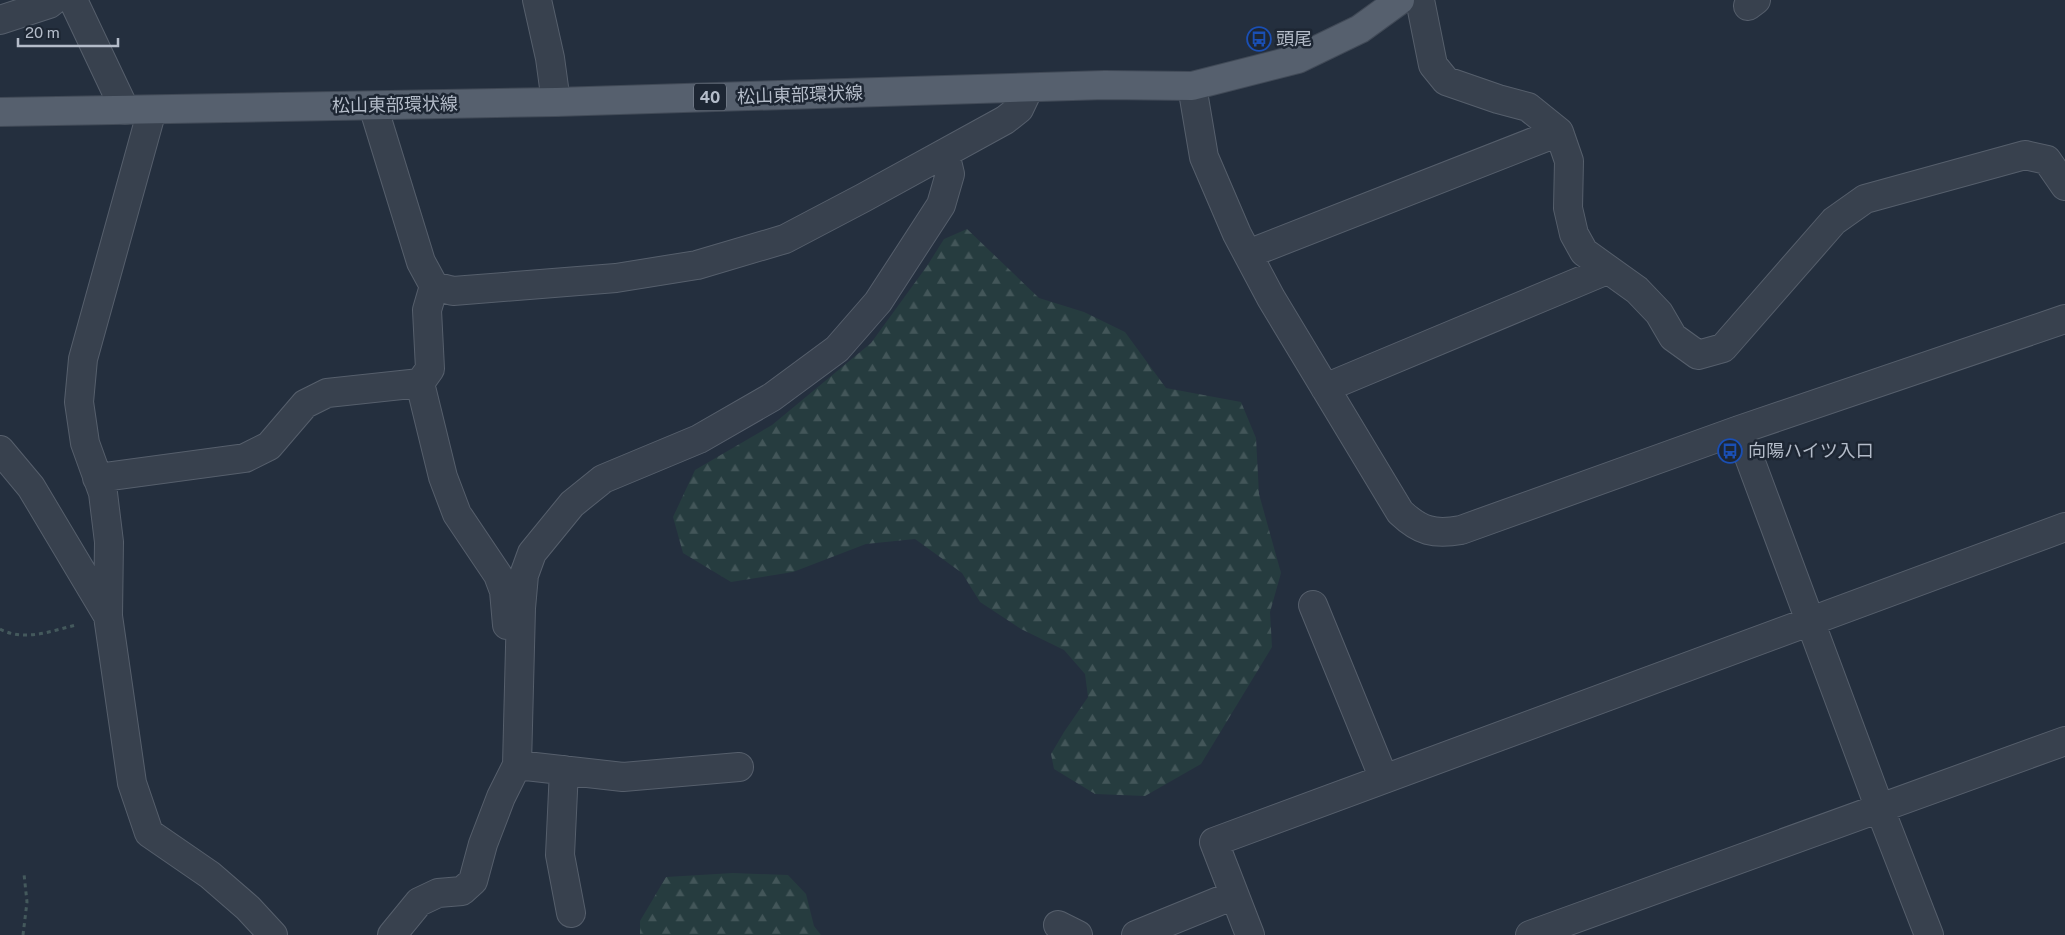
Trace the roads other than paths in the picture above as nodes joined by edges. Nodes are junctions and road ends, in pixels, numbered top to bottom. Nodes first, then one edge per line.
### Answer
1 (54, 0) edge
2 (72, 0) edge
3 (538, 0) edge
4 (1400, 0) edge
5 (1420, 0) edge
6 (0, 20) edge
7 (1192, 86) junction
8 (1029, 88) junction
9 (556, 102) junction
10 (373, 106) junction
11 (125, 110) junction
12 (152, 110) junction
13 (0, 112) edge
14 (1559, 132) junction
15 (945, 154) junction
16 (2065, 186) edge
17 (1248, 254) junction
18 (1607, 270) junction
19 (434, 286) junction
20 (2065, 319) edge
21 (420, 383) junction
22 (1325, 388) junction
23 (1739, 430) junction
24 (2, 455) edge
25 (98, 478) junction
26 (2065, 527) edge
27 (1313, 606) dead end
28 (108, 616) junction
29 (1809, 621) junction
30 (519, 656) junction
31 (2065, 741) edge
32 (517, 765) junction
33 (739, 767) dead end
34 (564, 770) junction
35 (1384, 779) junction
36 (1880, 809) junction
37 (1234, 895) junction
38 (571, 913) dead end
39 (272, 935) edge
40 (392, 935) edge
41 (1136, 935) edge
42 (1250, 935) edge
43 (1530, 935) edge
44 (1929, 935) edge

1 - 6 street
2 - 11 street
3 - 9 street
4 - 7 main road, 松山東部環状線 / 40
5 - 14 street
7 - 8 main road, 松山東部環状線 / 40
7 - 17 street
8 - 9 main road, 松山東部環状線 / 40
8 - 15 street
9 - 10 main road, 松山東部環状線 / 40
10 - 12 main road, 松山東部環状線 / 40
10 - 19 street
11 - 12 main road, 松山東部環状線 / 40
11 - 13 main road, 松山東部環状線 / 40
12 - 25 street
14 - 17 street
14 - 18 street
15 - 19 street
15 - 30 street
16 - 18 street
17 - 22 street
18 - 22 street
19 - 21 street
20 - 23 street
21 - 25 street
21 - 30 street
22 - 23 street
23 - 29 street
24 - 28 street
25 - 28 street
26 - 29 street
27 - 35 street
28 - 39 street
29 - 35 street
29 - 36 street
30 - 32 street
31 - 36 street
32 - 34 street
32 - 40 street
33 - 34 street
34 - 38 street
35 - 37 street
36 - 43 street
36 - 44 street
37 - 41 street
37 - 42 street

